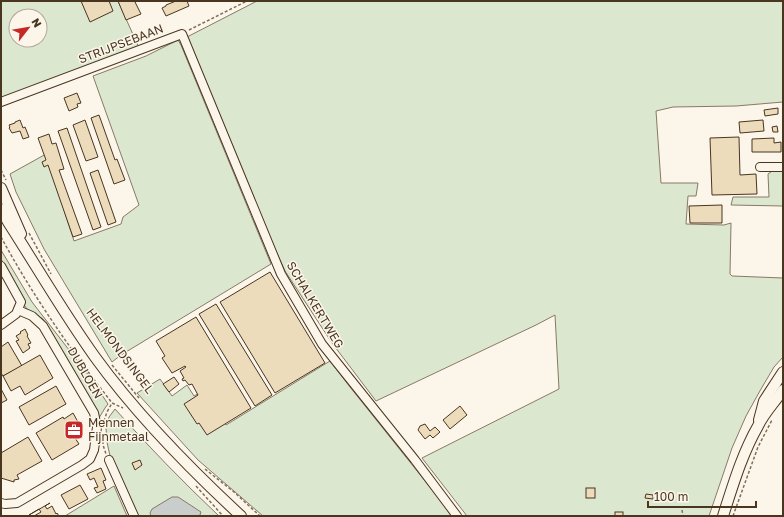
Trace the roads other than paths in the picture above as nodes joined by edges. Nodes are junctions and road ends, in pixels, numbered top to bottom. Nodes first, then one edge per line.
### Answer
1 (182, 34) joint
2 (1, 102) edge
3 (760, 167) dead end
4 (783, 167) edge
5 (4, 186) edge
6 (1, 209) edge
7 (31, 258) junction
8 (1, 266) edge
9 (18, 310) junction
10 (1, 325) edge
11 (783, 372) edge
12 (783, 390) edge
13 (758, 424) junction
14 (109, 460) road end
15 (1, 503) edge
16 (134, 516) edge
17 (241, 516) edge
18 (458, 516) edge
19 (723, 516) edge

1 - 2 street, STRIJPSEBAAN
1 - 18 street, SCHALKERTWEG
3 - 4 street
5 - 7 main road, HELMONDSINGEL
6 - 7 main road, HELMONDSINGEL
7 - 17 main road, HELMONDSINGEL
8 - 9 street
9 - 10 street
9 - 15 street, DUBLOEN
11 - 13 main road
12 - 13 main road
13 - 19 main road
14 - 16 street

